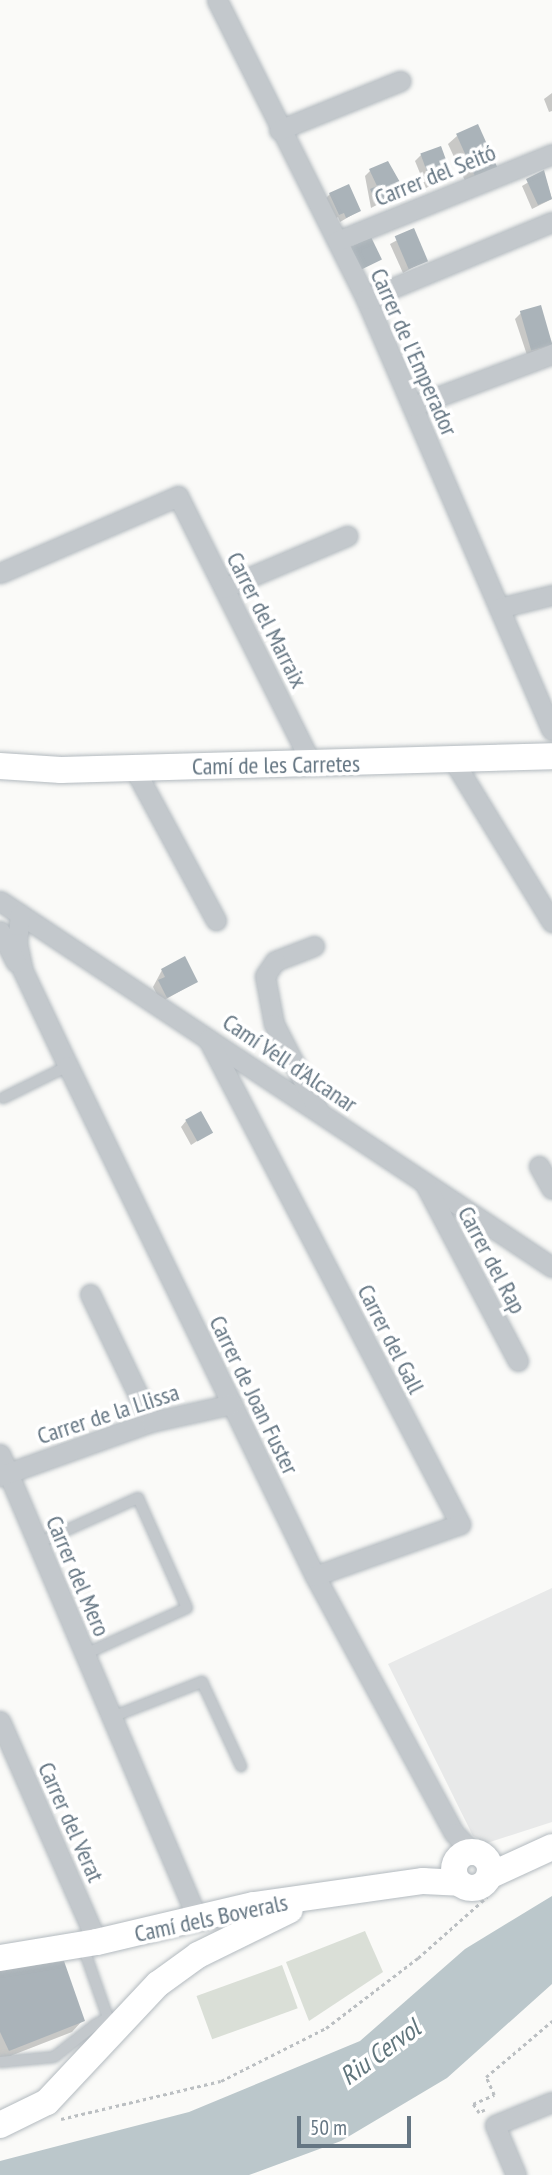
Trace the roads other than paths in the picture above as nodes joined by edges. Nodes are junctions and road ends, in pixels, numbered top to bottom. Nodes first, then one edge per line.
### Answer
1 (217, 0) edge
2 (400, 81) dead end
3 (279, 130) junction
4 (552, 154) edge
5 (552, 222) edge
6 (337, 242) junction
7 (366, 299) junction
8 (552, 354) edge
9 (412, 406) junction
10 (347, 536) dead end
11 (0, 573) edge
12 (224, 588) junction
13 (552, 595) edge
14 (499, 608) junction
15 (552, 730) edge
16 (552, 756) edge
17 (453, 760) junction
18 (312, 765) junction
19 (0, 766) edge
20 (134, 768) junction
21 (11, 909) edge
22 (216, 920) dead end
23 (552, 922) edge
24 (39, 927) junction
25 (3, 937) edge
26 (314, 946) dead end
27 (23, 971) junction
28 (208, 1039) junction
29 (68, 1066) junction
30 (3, 1098) dead end
31 (319, 1112) junction
32 (539, 1166) dead end
33 (424, 1182) junction
34 (552, 1189) edge
35 (552, 1267) edge
36 (90, 1294) dead end
37 (517, 1362) dead end
38 (232, 1404) junction
39 (151, 1422) junction
40 (0, 1454) edge
41 (4, 1475) edge
42 (38, 1543) junction
43 (315, 1576) junction
44 (85, 1654) junction
45 (112, 1717) junction
46 (0, 1721) edge
47 (240, 1766) dead end
48 (552, 1847) edge
49 (471, 1864) junction
50 (338, 1893) junction
51 (198, 1920) junction
52 (90, 1943) junction
53 (0, 1958) edge
54 (111, 2022) junction
55 (0, 2062) edge
56 (82, 2064) junction
57 (552, 2102) edge
58 (0, 2125) edge
59 (0, 2138) edge
60 (516, 2175) edge

1 - 3 street, Carrer de l'Emperador
2 - 3 street
3 - 6 street, Carrer de l'Emperador
4 - 6 street, Carrer del Seitó
5 - 7 street
6 - 7 street, Carrer de l'Emperador
7 - 9 street, Carrer de l'Emperador
8 - 9 street
9 - 14 street, Carrer de l'Emperador
10 - 12 street
11 - 12 street, Carrer del Marraix
12 - 18 street, Carrer del Marraix
13 - 14 street
14 - 15 street, Carrer de l'Emperador
16 - 17 street, Camí de les Carretes
17 - 18 street, Camí de les Carretes
17 - 23 street
18 - 20 street, Camí de les Carretes
19 - 20 street, Camí de les Carretes
20 - 22 street
21 - 24 street, Camí Vell d'Alcanar
21 - 25 street
21 - 27 street, Carrer de Joan Fuster
24 - 27 street
24 - 28 street, Camí Vell d'Alcanar
25 - 27 street, Carrer de Joan Fuster
26 - 31 street
27 - 29 street, Carrer de Joan Fuster
28 - 31 street, Camí Vell d'Alcanar
28 - 43 street, Carrer del Gall
29 - 30 lane
29 - 38 street, Carrer de Joan Fuster
31 - 33 street, Camí Vell d'Alcanar
32 - 34 street
33 - 35 street, Camí Vell d'Alcanar
33 - 37 street, Carrer del Rap
36 - 39 street
38 - 39 street, Carrer de la Llissa
38 - 43 street, Carrer de Joan Fuster
39 - 41 street, Carrer de la Llissa
40 - 41 street, Carrer del Mero
41 - 42 street, Carrer del Mero
42 - 44 street, Carrer del Mero
42 - 44 lane
43 - 49 street, Carrer de Joan Fuster
44 - 45 street, Carrer del Mero
45 - 47 lane
45 - 51 street, Carrer del Mero
46 - 52 street, Carrer del Verat
48 - 49 street, Camí dels Boverals
49 - 50 street, Camí dels Boverals
50 - 51 street, Camí dels Boverals
50 - 54 street
51 - 52 street, Camí dels Boverals
52 - 53 street, Camí dels Boverals
52 - 54 lane
54 - 55 lane
54 - 56 street
56 - 58 street
56 - 59 street
57 - 60 street

